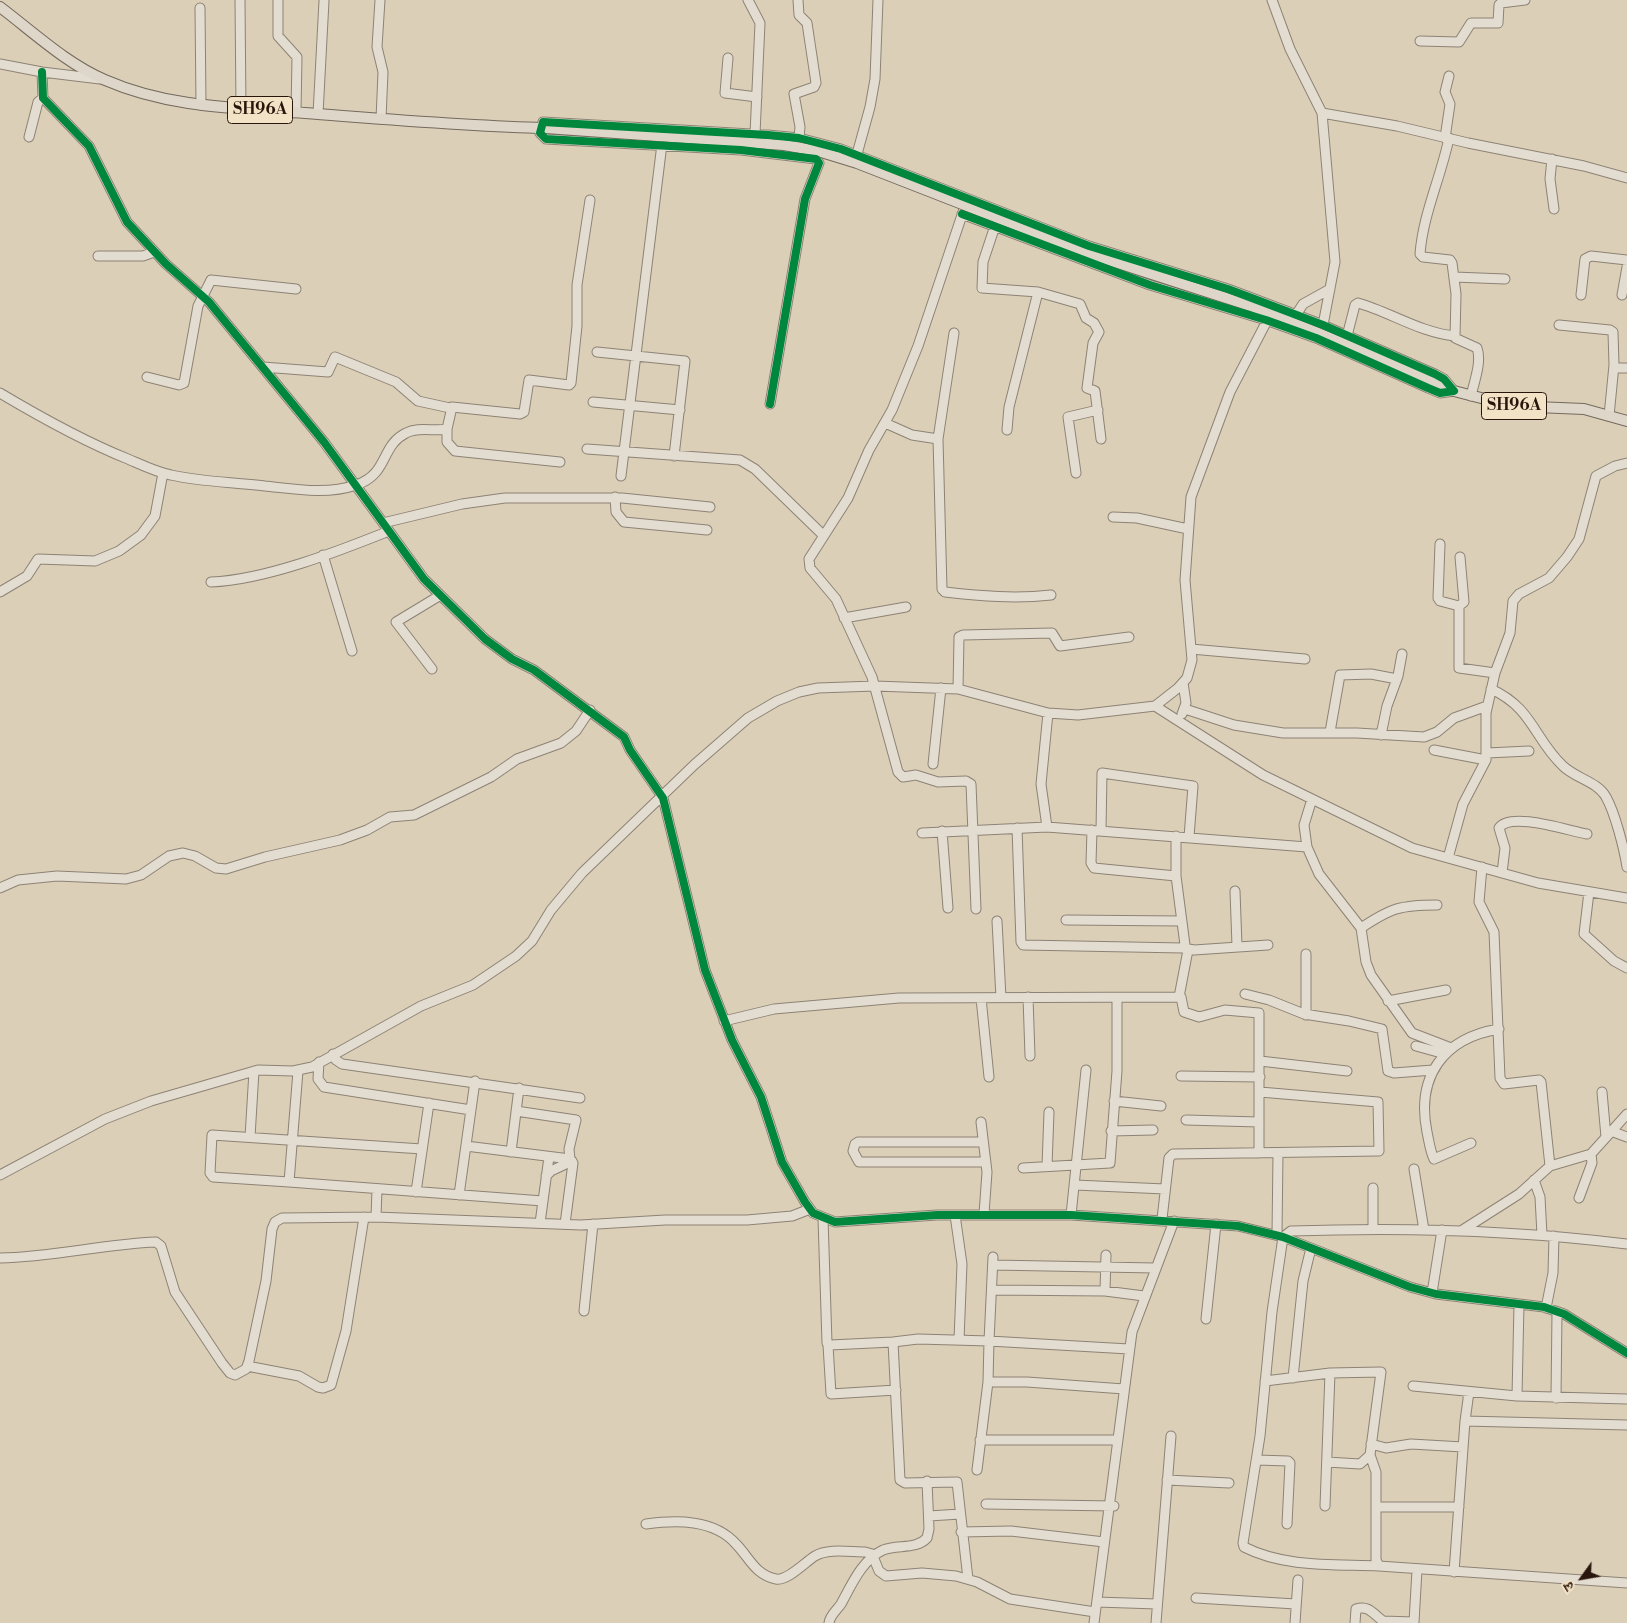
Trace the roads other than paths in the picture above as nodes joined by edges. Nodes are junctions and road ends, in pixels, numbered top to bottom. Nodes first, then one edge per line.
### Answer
1 (240, 0) edge
2 (278, 0) edge
3 (324, 0) edge
4 (380, 0) edge
5 (748, 0) edge
6 (798, 0) edge
7 (878, 0) edge
8 (1272, 0) edge
9 (1526, 0) edge
10 (0, 7) edge
11 (200, 8) dead end
12 (1420, 41) dead end
13 (728, 58) dead end
14 (0, 64) edge
15 (42, 72) junction
16 (1449, 76) dead end
17 (103, 79) junction
18 (757, 97) junction
19 (43, 98) junction
20 (201, 105) junction
21 (241, 109) junction
22 (296, 112) junction
23 (318, 114) junction
24 (1322, 114) junction
25 (381, 118) junction
26 (543, 128) junction
27 (755, 134) junction
28 (29, 137) dead end
29 (799, 138) junction
30 (1447, 138) junction
31 (662, 144) junction
32 (857, 154) junction
33 (1552, 159) junction
34 (1627, 178) edge
35 (968, 199) junction
36 (590, 200) dead end
37 (1554, 209) dead end
38 (962, 214) junction
39 (995, 226) junction
40 (154, 252) junction
41 (98, 256) dead end
42 (1627, 260) edge
43 (1627, 267) edge
44 (1454, 277) junction
45 (1505, 280) dead end
46 (296, 289) dead end
47 (1330, 289) junction
48 (1038, 292) junction
49 (1581, 295) dead end
50 (1622, 295) dead end
51 (204, 296) junction
52 (1276, 307) junction
53 (1296, 315) junction
54 (1266, 320) junction
55 (1323, 325) junction
56 (1559, 325) dead end
57 (954, 333) dead end
58 (1347, 336) junction
59 (1455, 336) junction
60 (598, 352) dead end
61 (637, 355) junction
62 (263, 367) junction
63 (1614, 368) junction
64 (1627, 368) edge
65 (147, 377) dead end
66 (1454, 391) junction
67 (0, 393) edge
68 (1471, 396) junction
69 (593, 402) dead end
70 (770, 404) dead end
71 (631, 406) junction
72 (450, 408) junction
73 (680, 410) junction
74 (1098, 410) junction
75 (1610, 416) junction
76 (1627, 421) edge
77 (885, 423) junction
78 (447, 428) junction
79 (1007, 430) dead end
80 (938, 439) junction
81 (1100, 439) dead end
82 (587, 448) dead end
83 (625, 452) junction
84 (674, 456) junction
85 (560, 462) dead end
86 (1627, 463) edge
87 (163, 473) junction
88 (1076, 473) dead end
89 (621, 476) dead end
90 (356, 485) junction
91 (615, 497) junction
92 (710, 507) dead end
93 (1113, 516) dead end
94 (383, 523) junction
95 (1188, 529) junction
96 (707, 530) dead end
97 (389, 531) junction
98 (823, 535) junction
99 (1440, 544) dead end
100 (323, 555) junction
101 (1460, 557) dead end
102 (211, 582) dead end
103 (0, 592) edge
104 (1051, 595) dead end
105 (439, 596) junction
106 (1459, 606) junction
107 (906, 607) dead end
108 (844, 618) junction
109 (1129, 637) dead end
110 (1191, 649) junction
111 (352, 651) dead end
112 (1402, 654) dead end
113 (1305, 659) dead end
114 (432, 669) dead end
115 (1496, 673) junction
116 (1397, 679) junction
117 (1183, 683) junction
118 (874, 686) junction
119 (941, 688) junction
120 (958, 688) junction
121 (1491, 689) junction
122 (1155, 706) junction
123 (1487, 706) junction
124 (1185, 709) junction
125 (590, 710) junction
126 (1048, 713) junction
127 (1177, 720) junction
128 (1195, 732) junction
129 (1330, 732) junction
130 (1381, 735) junction
131 (1434, 750) dead end
132 (1529, 751) dead end
133 (1486, 756) junction
134 (933, 764) dead end
135 (663, 798) junction
136 (1312, 799) junction
137 (1047, 827) junction
138 (1017, 828) junction
139 (972, 830) junction
140 (942, 831) junction
141 (1097, 831) junction
142 (922, 832) dead end
143 (1587, 834) dead end
144 (1176, 836) junction
145 (1189, 837) junction
146 (1307, 847) junction
147 (1448, 858) junction
148 (1482, 867) junction
149 (1627, 867) edge
150 (1502, 873) junction
151 (1176, 876) junction
152 (0, 888) edge
153 (1235, 891) dead end
154 (1589, 892) junction
155 (1627, 898) edge
156 (1437, 905) dead end
157 (948, 908) dead end
158 (976, 909) dead end
159 (1066, 920) dead end
160 (997, 921) dead end
161 (1181, 921) junction
162 (1361, 928) junction
163 (1268, 945) dead end
164 (1236, 946) junction
165 (1185, 949) junction
166 (1306, 954) dead end
167 (1627, 968) edge
168 (1446, 990) dead end
169 (1246, 994) dead end
170 (1028, 997) junction
171 (1180, 997) junction
172 (981, 998) junction
173 (1001, 998) junction
174 (1117, 998) junction
175 (1388, 1001) junction
176 (1306, 1015) junction
177 (724, 1021) junction
178 (1499, 1029) junction
179 (1416, 1046) dead end
180 (1448, 1051) junction
181 (333, 1054) junction
182 (1030, 1056) dead end
183 (1260, 1061) junction
184 (319, 1062) junction
185 (1086, 1070) dead end
186 (1433, 1070) junction
187 (298, 1071) junction
188 (1347, 1071) dead end
189 (254, 1072) junction
190 (1180, 1076) dead end
191 (1260, 1077) junction
192 (989, 1078) dead end
193 (475, 1081) junction
194 (519, 1088) junction
195 (1260, 1092) junction
196 (1602, 1092) dead end
197 (580, 1098) dead end
198 (1114, 1101) junction
199 (429, 1103) junction
200 (1161, 1106) dead end
201 (471, 1110) junction
202 (516, 1111) junction
203 (1049, 1112) dead end
204 (1627, 1114) edge
205 (1186, 1120) dead end
206 (981, 1122) dead end
207 (1259, 1122) junction
208 (1152, 1130) dead end
209 (1111, 1131) junction
210 (1608, 1134) junction
211 (250, 1137) junction
212 (1627, 1137) edge
213 (292, 1140) junction
214 (982, 1142) junction
215 (1471, 1144) dead end
216 (466, 1146) junction
217 (422, 1150) junction
218 (510, 1152) junction
219 (1259, 1153) junction
220 (1278, 1153) junction
221 (1591, 1154) junction
222 (549, 1157) junction
223 (571, 1160) junction
224 (986, 1162) junction
225 (1078, 1165) junction
226 (1047, 1166) junction
227 (1550, 1166) junction
228 (1023, 1168) dead end
229 (1414, 1169) dead end
230 (0, 1175) edge
231 (546, 1176) junction
232 (1534, 1180) junction
233 (289, 1182) junction
234 (1075, 1185) junction
235 (1374, 1188) dead end
236 (377, 1189) junction
237 (1165, 1189) junction
238 (411, 1194) junction
239 (459, 1195) junction
240 (1579, 1198) dead end
241 (543, 1201) junction
242 (810, 1209) junction
243 (984, 1214) junction
244 (955, 1215) junction
245 (1071, 1215) junction
246 (364, 1217) junction
247 (376, 1217) junction
248 (823, 1218) junction
249 (1162, 1219) junction
250 (1174, 1220) junction
251 (540, 1223) junction
252 (565, 1224) junction
253 (593, 1224) junction
254 (1216, 1224) junction
255 (1373, 1229) junction
256 (1424, 1230) junction
257 (1442, 1230) junction
258 (1461, 1231) junction
259 (1542, 1235) junction
260 (1280, 1236) junction
261 (1554, 1236) junction
262 (1627, 1244) edge
263 (1311, 1248) junction
264 (1106, 1255) dead end
265 (0, 1258) edge
266 (1105, 1267) junction
267 (1155, 1268) junction
268 (993, 1290) junction
269 (1105, 1292) junction
270 (1432, 1293) junction
271 (1144, 1296) junction
272 (1519, 1304) junction
273 (1546, 1308) junction
274 (584, 1311) dead end
275 (1558, 1312) junction
276 (1206, 1320) dead end
277 (959, 1340) junction
278 (989, 1340) junction
279 (893, 1342) junction
280 (828, 1345) junction
281 (1129, 1349) junction
282 (1627, 1353) edge
283 (247, 1366) junction
284 (1330, 1373) junction
285 (1293, 1378) junction
286 (1265, 1381) junction
287 (988, 1382) junction
288 (1413, 1386) dead end
289 (896, 1390) junction
290 (1124, 1390) junction
291 (1469, 1392) junction
292 (1517, 1396) junction
293 (1556, 1398) junction
294 (1627, 1399) edge
295 (1465, 1421) junction
296 (1627, 1425) edge
297 (1171, 1436) dead end
298 (980, 1440) junction
299 (1118, 1440) junction
300 (1372, 1444) junction
301 (1463, 1446) junction
302 (1370, 1455) junction
303 (1257, 1460) junction
304 (1327, 1462) junction
305 (977, 1470) dead end
306 (1167, 1480) junction
307 (927, 1481) junction
308 (1229, 1483) dead end
309 (986, 1504) dead end
310 (1111, 1506) junction
311 (1325, 1506) dead end
312 (1376, 1507) junction
313 (1459, 1507) junction
314 (960, 1514) junction
315 (929, 1516) junction
316 (646, 1524) dead end
317 (1287, 1524) dead end
318 (961, 1532) junction
319 (1104, 1542) junction
320 (874, 1557) junction
321 (1379, 1566) junction
322 (1417, 1570) junction
323 (1454, 1572) junction
324 (968, 1579) junction
325 (1298, 1580) dead end
326 (1627, 1583) edge
327 (1196, 1598) dead end
328 (1096, 1602) junction
329 (1157, 1604) junction
330 (1296, 1604) junction
331 (1095, 1612) junction
332 (829, 1623) edge
333 (1094, 1623) edge
334 (1156, 1623) edge
335 (1296, 1623) edge
336 (1354, 1623) edge

1 - 21 street
2 - 22 street
3 - 23 street
4 - 25 street
5 - 18 street
6 - 29 street
7 - 32 street
8 - 24 street
9 - 12 street
10 - 17 main road, SH96A
11 - 20 street
13 - 18 street
14 - 15 street
15 - 17 street
15 - 19 street
16 - 30 street
17 - 20 main road, SH96A
18 - 27 street
19 - 28 street
19 - 40 street
20 - 21 main road, SH96A
21 - 22 main road, SH96A
22 - 23 main road, SH96A
23 - 25 main road, SH96A
24 - 30 street
24 - 47 street
25 - 26 main road, SH96A
26 - 27 street
26 - 31 street
26 - 66 main road, SH96A, bridge
27 - 29 street
29 - 32 street
30 - 33 street
30 - 44 street
31 - 61 street
31 - 70 street
32 - 35 street
33 - 34 street
33 - 37 street
35 - 38 street
35 - 52 street
36 - 72 street
38 - 39 street
38 - 77 street
39 - 48 street
39 - 54 street
40 - 41 street
40 - 51 street
42 - 49 street
43 - 50 street
44 - 45 street
44 - 59 street
46 - 51 street
47 - 53 street
47 - 55 street
48 - 74 street
48 - 79 street
51 - 62 street
51 - 65 street
52 - 53 street
52 - 54 street
53 - 55 street
54 - 66 street
54 - 95 street
55 - 58 street
56 - 63 street
57 - 80 street
58 - 59 street
58 - 66 street
59 - 68 street
60 - 61 street
61 - 71 street
61 - 73 street
62 - 72 street
62 - 90 street
63 - 64 street
63 - 75 street
66 - 68 main road, SH96A
67 - 87 street
68 - 75 main road, SH96A
69 - 71 street
71 - 73 street
71 - 83 street
72 - 78 street
73 - 84 street
74 - 81 street
74 - 88 street
75 - 76 main road, SH96A
77 - 80 street
77 - 98 street
78 - 85 street
78 - 90 street
80 - 104 street
82 - 83 street
83 - 84 street
83 - 89 street
84 - 98 street
86 - 115 street
87 - 90 street
87 - 103 street
90 - 94 street
91 - 92 street
91 - 94 street
91 - 96 street
93 - 95 street
94 - 97 street
95 - 110 street
97 - 100 street
97 - 105 street
98 - 108 street
99 - 106 street
100 - 102 street
100 - 111 street
101 - 106 street
105 - 114 street
105 - 125 street
106 - 115 street
107 - 108 street
108 - 118 street
109 - 120 street
110 - 113 street
110 - 117 street
112 - 116 street
115 - 121 street
116 - 129 street
116 - 130 street
117 - 122 street
117 - 124 street
118 - 119 street
118 - 135 street
118 - 139 street
119 - 120 street
119 - 134 street
120 - 126 street
121 - 123 street
121 - 149 street
122 - 126 street
122 - 127 street
123 - 130 street
123 - 133 street
124 - 127 street
124 - 128 street
124 - 129 street
125 - 135 street
125 - 152 street
126 - 137 street
127 - 128 street
128 - 136 street
129 - 130 street
131 - 133 street
132 - 133 street
133 - 147 street
135 - 177 street
135 - 181 street
136 - 146 street
136 - 147 street
137 - 138 street
137 - 141 street
138 - 139 street
138 - 165 street
139 - 140 street
139 - 158 street
140 - 142 street
140 - 157 street
141 - 144 street
141 - 145 street
141 - 151 street
143 - 150 street
144 - 145 street
144 - 151 street
145 - 146 street
146 - 162 street
147 - 148 street
148 - 150 street
148 - 178 street
150 - 154 street
151 - 161 street
153 - 164 street
154 - 155 street
154 - 167 street
156 - 162 street
159 - 161 street
160 - 173 street
161 - 165 street
162 - 175 street
163 - 164 street
164 - 165 street
165 - 171 street
166 - 176 street
168 - 175 street
169 - 176 street
170 - 173 street
170 - 174 street
170 - 182 street
171 - 174 street
171 - 183 street
172 - 173 street
172 - 177 street
172 - 192 street
174 - 198 street
175 - 180 street
176 - 186 street
177 - 242 street
178 - 180 street
178 - 227 street
179 - 180 street
180 - 186 street
181 - 184 street
181 - 193 street
183 - 188 street
183 - 191 street
184 - 187 street
184 - 199 street
185 - 225 street
186 - 215 street
187 - 189 street
187 - 213 street
189 - 211 street
189 - 230 street
190 - 191 street
191 - 195 street
193 - 194 street
193 - 201 street
194 - 197 street
194 - 202 street
195 - 207 street
195 - 220 street
196 - 210 street
198 - 200 street
198 - 209 street
199 - 201 street
199 - 217 street
201 - 216 street
202 - 218 street
202 - 223 street
203 - 226 street
204 - 210 street
205 - 207 street
206 - 214 street
207 - 219 street
208 - 209 street
209 - 225 street
210 - 212 street
210 - 221 street
211 - 213 street
211 - 233 street
213 - 217 street
213 - 233 street
214 - 224 street
214 - 224 street
216 - 218 street
216 - 239 street
217 - 238 street
218 - 222 street
219 - 220 street
219 - 237 street
220 - 260 street
221 - 227 street
221 - 240 street
222 - 223 street
222 - 231 street
223 - 231 street
223 - 252 street
224 - 243 street
225 - 226 street
225 - 234 street
226 - 228 street
227 - 232 street
229 - 256 street
231 - 241 street
232 - 258 street
232 - 259 street
233 - 236 street
234 - 237 street
234 - 245 street
235 - 255 street
236 - 238 street
236 - 247 street
237 - 249 street
238 - 239 street
239 - 241 street
241 - 251 street
242 - 248 street
242 - 253 street
243 - 244 street
243 - 245 street
244 - 248 street
244 - 277 street
245 - 249 street
246 - 247 street
246 - 283 street
246 - 283 street
247 - 251 street
248 - 280 street
249 - 250 street
250 - 254 street
250 - 267 street
251 - 252 street
252 - 253 street
253 - 274 street
254 - 260 street
254 - 276 street
255 - 256 street
255 - 260 street
256 - 257 street
257 - 258 street
257 - 270 street
258 - 259 street
259 - 261 street
260 - 263 street
260 - 286 street
261 - 262 street
261 - 273 street
263 - 270 street
263 - 285 street
264 - 266 street
265 - 283 street
266 - 267 street
266 - 268 street
266 - 269 street
267 - 271 street
268 - 269 street
268 - 278 street
269 - 271 street
270 - 272 street
271 - 281 street
272 - 273 street
272 - 292 street
273 - 275 street
275 - 282 street
275 - 293 street
277 - 278 street
277 - 279 street
278 - 281 street
278 - 287 street
279 - 280 street
279 - 289 street
280 - 289 street
281 - 290 street
284 - 285 street
284 - 300 street
284 - 304 street
285 - 286 street
286 - 303 street
287 - 290 street
287 - 298 street
288 - 291 street
289 - 307 street
290 - 299 street
291 - 292 street
291 - 295 street
292 - 293 street
293 - 294 street
295 - 296 street
295 - 301 street
297 - 306 street
298 - 299 street
298 - 305 street
299 - 310 street
300 - 301 street
300 - 302 street
301 - 313 street
302 - 304 street
302 - 312 street
303 - 317 street
303 - 321 street
304 - 311 street
306 - 308 street
306 - 329 street
307 - 314 street
307 - 315 street
309 - 310 street
310 - 319 street
312 - 313 street
312 - 321 street
313 - 323 street
314 - 315 street
314 - 318 street
315 - 320 street
316 - 320 street
318 - 319 street
318 - 324 street
319 - 328 street
320 - 324 street
320 - 332 street
321 - 322 street
322 - 323 street
322 - 336 street
323 - 326 street
324 - 331 street
325 - 330 street
327 - 330 street
328 - 329 street
328 - 331 street
329 - 334 street
330 - 335 street
331 - 333 street

